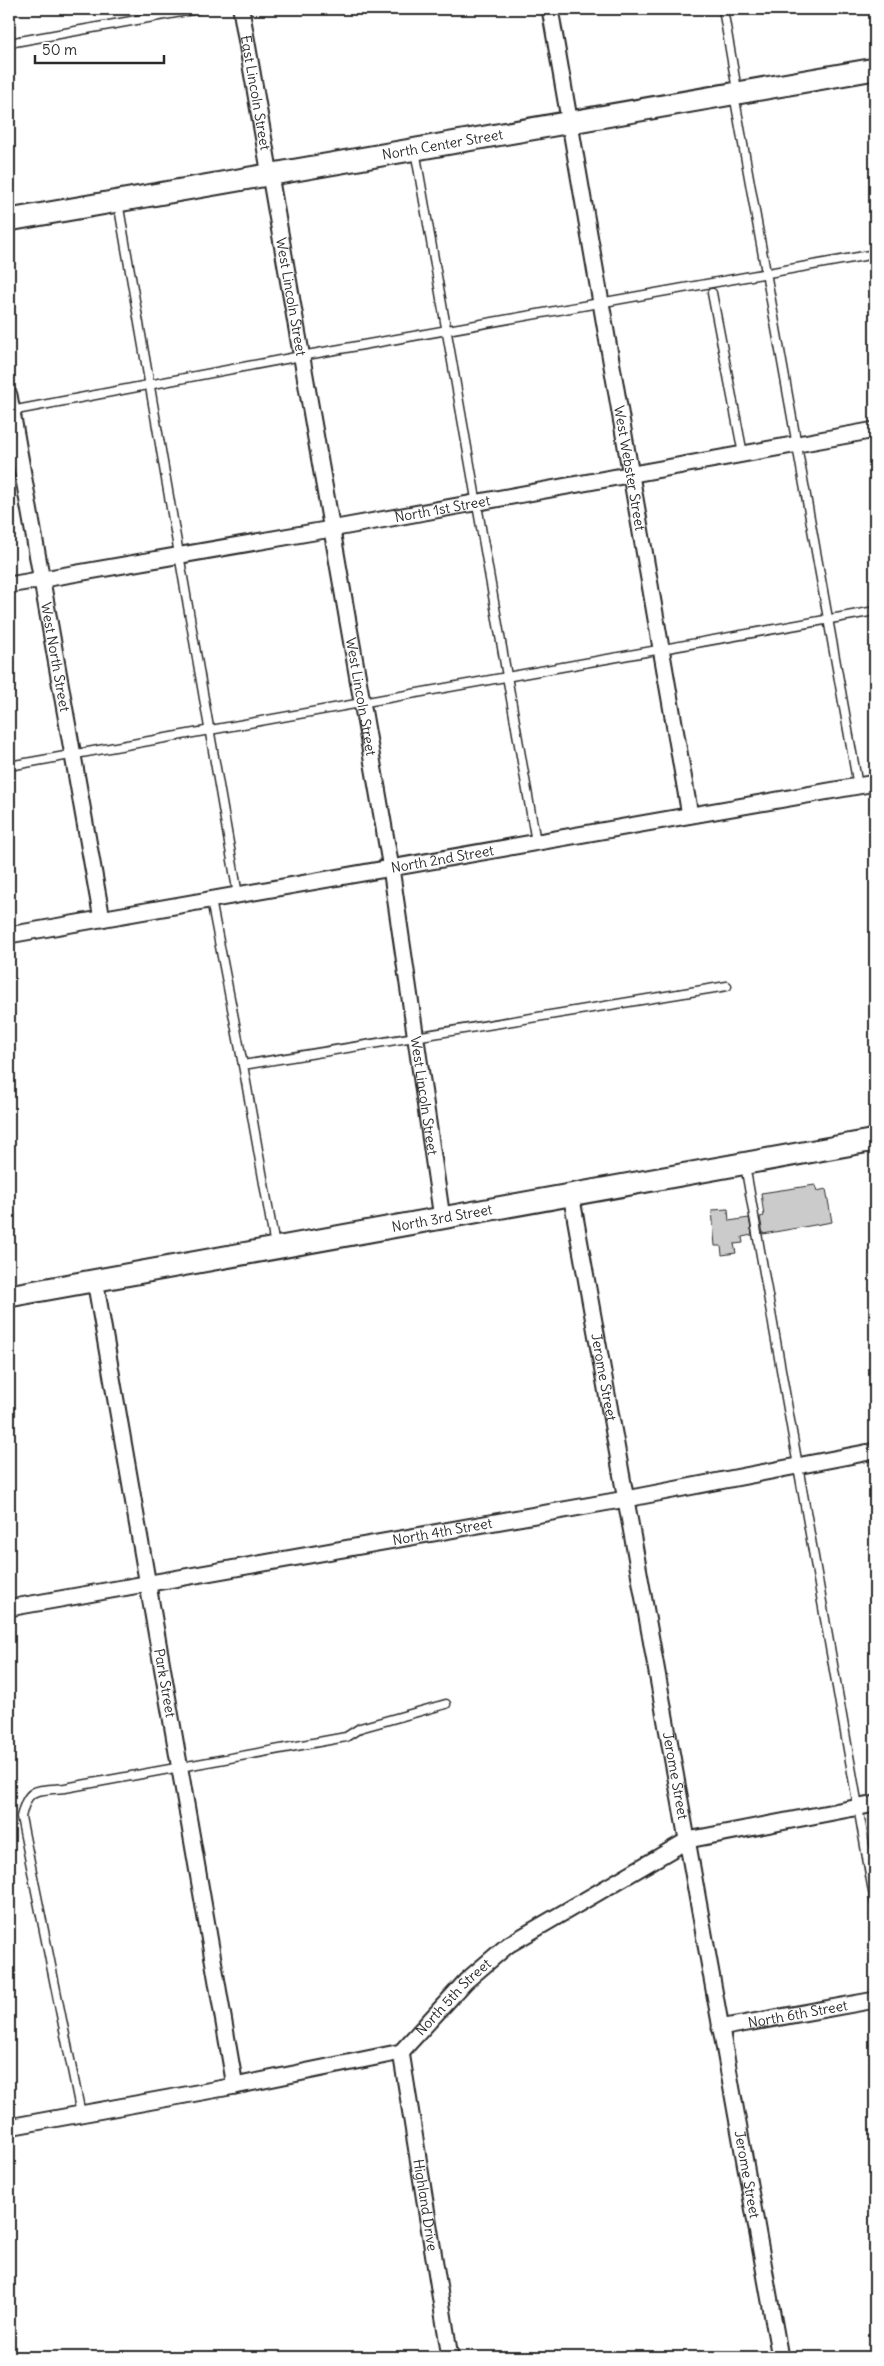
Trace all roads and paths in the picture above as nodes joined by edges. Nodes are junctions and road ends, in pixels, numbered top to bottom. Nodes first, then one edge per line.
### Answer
1 (198, 9) edge
2 (241, 9) edge
3 (550, 9) edge
4 (723, 9) edge
5 (9, 43) edge
6 (875, 69) edge
7 (736, 93) junction
8 (571, 121) junction
9 (415, 150) junction
10 (270, 176) junction
11 (118, 202) junction
12 (9, 220) edge
13 (875, 254) edge
14 (766, 274) junction
15 (712, 293) dead end
16 (602, 303) junction
17 (446, 330) junction
18 (301, 356) junction
19 (150, 385) junction
20 (9, 396) edge
21 (10, 411) edge
22 (875, 430) edge
23 (797, 444) junction
24 (743, 454) junction
25 (632, 474) junction
26 (477, 503) junction
27 (331, 530) junction
28 (180, 555) junction
29 (42, 579) junction
30 (9, 585) edge
31 (875, 611) edge
32 (829, 620) junction
33 (662, 650) junction
34 (507, 677) junction
35 (362, 702) junction
36 (210, 730) junction
37 (73, 754) junction
38 (9, 766) edge
39 (875, 783) edge
40 (858, 786) junction
41 (690, 815) junction
42 (536, 842) junction
43 (391, 868) junction
44 (238, 895) junction
45 (210, 900) junction
46 (102, 919) junction
47 (9, 935) edge
48 (727, 986) dead end
49 (416, 1038) junction
50 (243, 1065) junction
51 (875, 1140) edge
52 (744, 1163) junction
53 (571, 1194) junction
54 (442, 1218) junction
55 (276, 1248) junction
56 (95, 1280) junction
57 (9, 1296) edge
58 (875, 1451) edge
59 (798, 1465) junction
60 (626, 1498) junction
61 (148, 1584) junction
62 (9, 1608) edge
63 (446, 1704) dead end
64 (180, 1767) junction
65 (875, 1804) edge
66 (858, 1807) junction
67 (688, 1840) junction
68 (875, 1903) edge
69 (875, 2000) edge
70 (720, 2028) junction
71 (401, 2052) junction
72 (234, 2086) junction
73 (81, 2114) junction
74 (9, 2127) edge
75 (450, 2357) edge
76 (780, 2357) edge

1 - 5 lane
2 - 10 street, East Lincoln Street
3 - 8 street, West Webster Street
4 - 7 lane
6 - 7 street, North Center Street
7 - 8 street, North Center Street
7 - 14 lane
8 - 9 street, North Center Street
8 - 16 street, West Webster Street
9 - 10 street, North Center Street
9 - 17 lane
10 - 11 street, North Center Street
10 - 18 street, West Lincoln Street
11 - 12 street, North Center Street
11 - 19 lane
13 - 14 lane
14 - 16 lane
14 - 23 lane
15 - 24 lane
16 - 17 lane
16 - 25 street, West Webster Street
17 - 18 lane
17 - 26 lane
18 - 19 lane
18 - 27 street, West Lincoln Street
19 - 21 lane
19 - 28 lane
20 - 21 street, West North Street
21 - 29 street, West North Street
22 - 23 street, North 1st Street
23 - 24 street, North 1st Street
23 - 32 lane
24 - 25 street, North 1st Street
25 - 26 street, North 1st Street
25 - 33 street, West Webster Street
26 - 27 street, North 1st Street
26 - 34 lane
27 - 28 street, North 1st Street
27 - 35 street, West Lincoln Street
28 - 29 street, North 1st Street
28 - 36 lane
29 - 30 street, North 1st Street
29 - 37 street, West North Street
31 - 32 lane
32 - 33 lane
32 - 40 lane
33 - 34 lane
33 - 41 street, West Webster Street
34 - 35 lane
34 - 42 lane
35 - 36 lane
35 - 43 street, West Lincoln Street
36 - 37 lane
36 - 44 lane
37 - 38 lane
37 - 46 street, West North Street
39 - 40 street, North 2nd Street
40 - 41 street, North 2nd Street
41 - 42 street, North 2nd Street
42 - 43 street, North 2nd Street
43 - 44 street, North 2nd Street
43 - 49 street, West Lincoln Street
44 - 45 street, North 2nd Street
45 - 46 street, North 2nd Street
45 - 50 lane
46 - 47 street, North 2nd Street
48 - 49 lane
49 - 50 lane
49 - 54 street, West Lincoln Street
50 - 55 lane
51 - 52 street, North 3rd Street
52 - 53 street, North 3rd Street
52 - 59 lane
53 - 54 street, North 3rd Street
53 - 60 street, Jerome Street
54 - 55 street, North 3rd Street
55 - 56 street, North 3rd Street
56 - 57 street, North 3rd Street
56 - 61 street, Park Street
58 - 59 street, North 4th Street
59 - 60 street, North 4th Street
59 - 66 lane
60 - 61 street, North 4th Street
60 - 67 street, Jerome Street
61 - 62 street, North 4th Street
61 - 64 street, Park Street
63 - 64 lane
64 - 72 street, Park Street
64 - 73 lane
65 - 66 street, North 5th Street
66 - 67 street, North 5th Street
66 - 68 lane
67 - 70 street, Jerome Street
67 - 71 street, North 5th Street
69 - 70 street, North 6th Street
70 - 76 street, Jerome Street
71 - 72 street
71 - 75 street, Highland Drive
72 - 73 street
73 - 74 street

